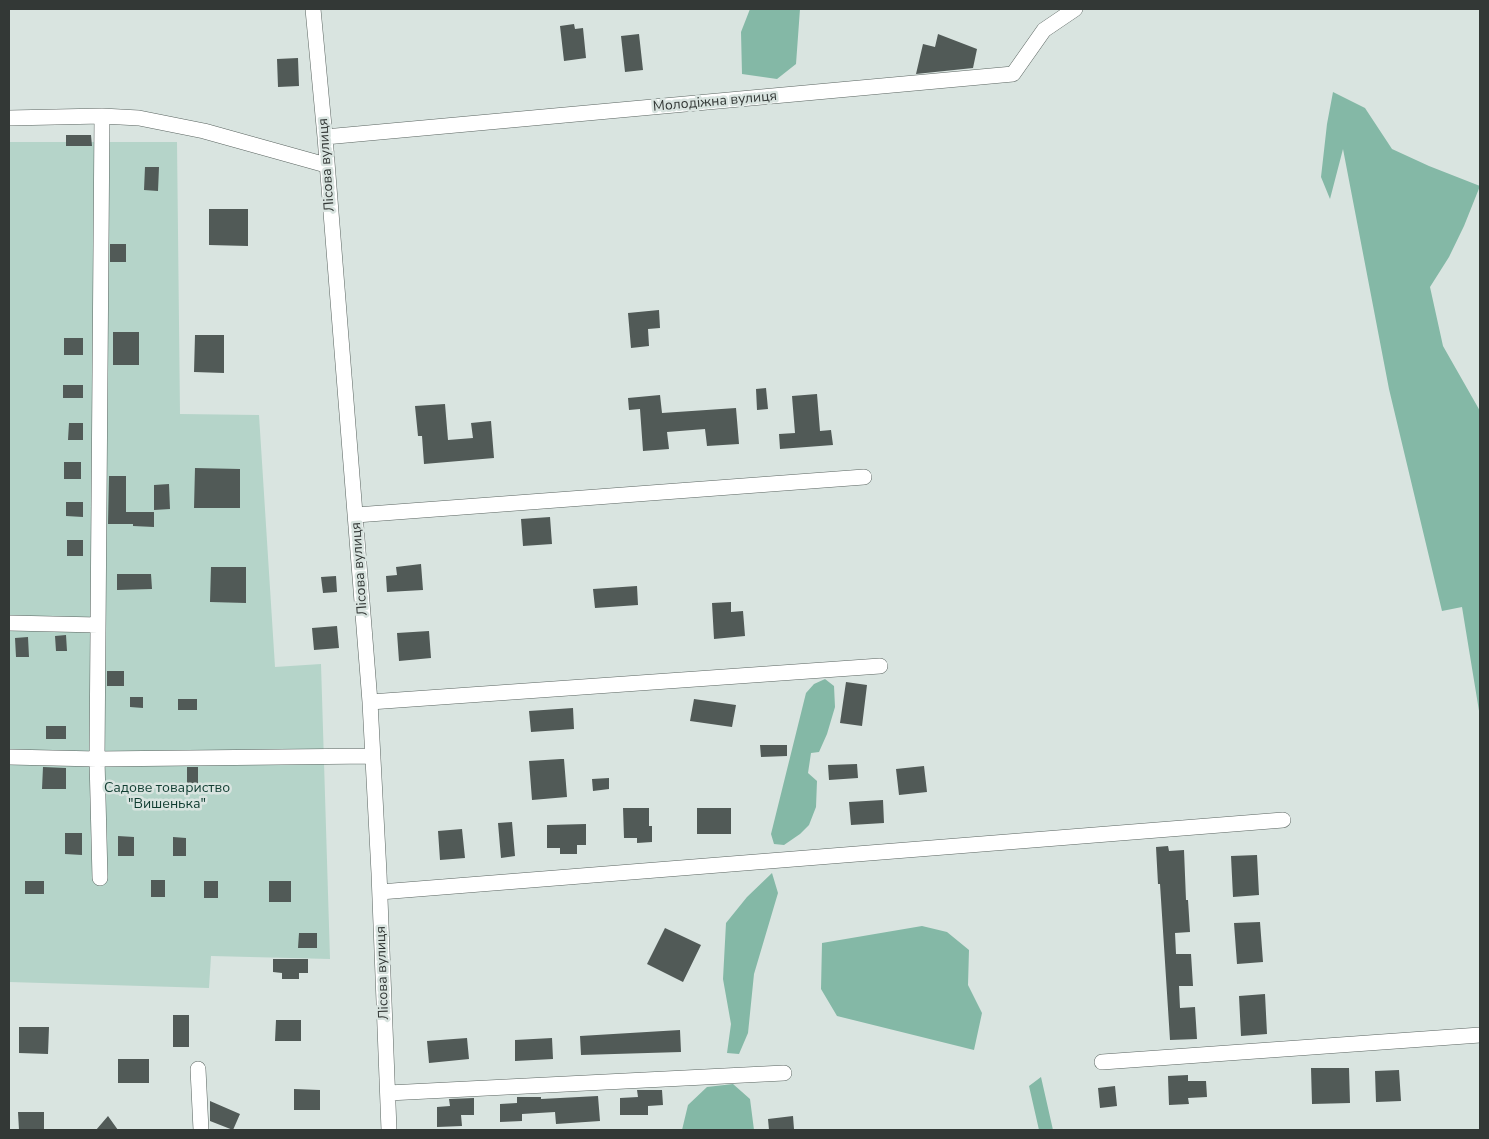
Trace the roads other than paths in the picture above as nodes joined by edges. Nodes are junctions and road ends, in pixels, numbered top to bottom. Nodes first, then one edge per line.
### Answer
1 (313, 9) edge
2 (1075, 9) edge
3 (102, 116) junction
4 (9, 118) edge
5 (325, 138) junction
6 (326, 165) junction
7 (864, 477) dead end
8 (356, 515) junction
9 (9, 623) edge
10 (98, 625) junction
11 (880, 666) dead end
12 (370, 702) junction
13 (373, 756) junction
14 (9, 757) edge
15 (97, 759) junction
16 (1283, 820) dead end
17 (100, 878) dead end
18 (380, 892) junction
19 (1480, 1036) edge
20 (1102, 1062) dead end
21 (198, 1069) dead end
22 (784, 1073) dead end
23 (388, 1094) junction
24 (201, 1130) edge
25 (389, 1130) edge

1 - 5 street, Лісова вулиця
2 - 5 street, Молодіжна вулиця
3 - 4 street
3 - 6 street
3 - 10 street
5 - 6 street, Лісова вулиця
6 - 8 street, Лісова вулиця
7 - 8 street
8 - 12 street, Лісова вулиця
9 - 10 street
10 - 15 street
11 - 12 street
12 - 13 street, Лісова вулиця
13 - 15 street
13 - 18 street, Лісова вулиця
14 - 15 street
15 - 17 street
16 - 18 street
18 - 23 street, Лісова вулиця
19 - 20 street
21 - 24 street
22 - 23 street
23 - 25 street, Лісова вулиця

